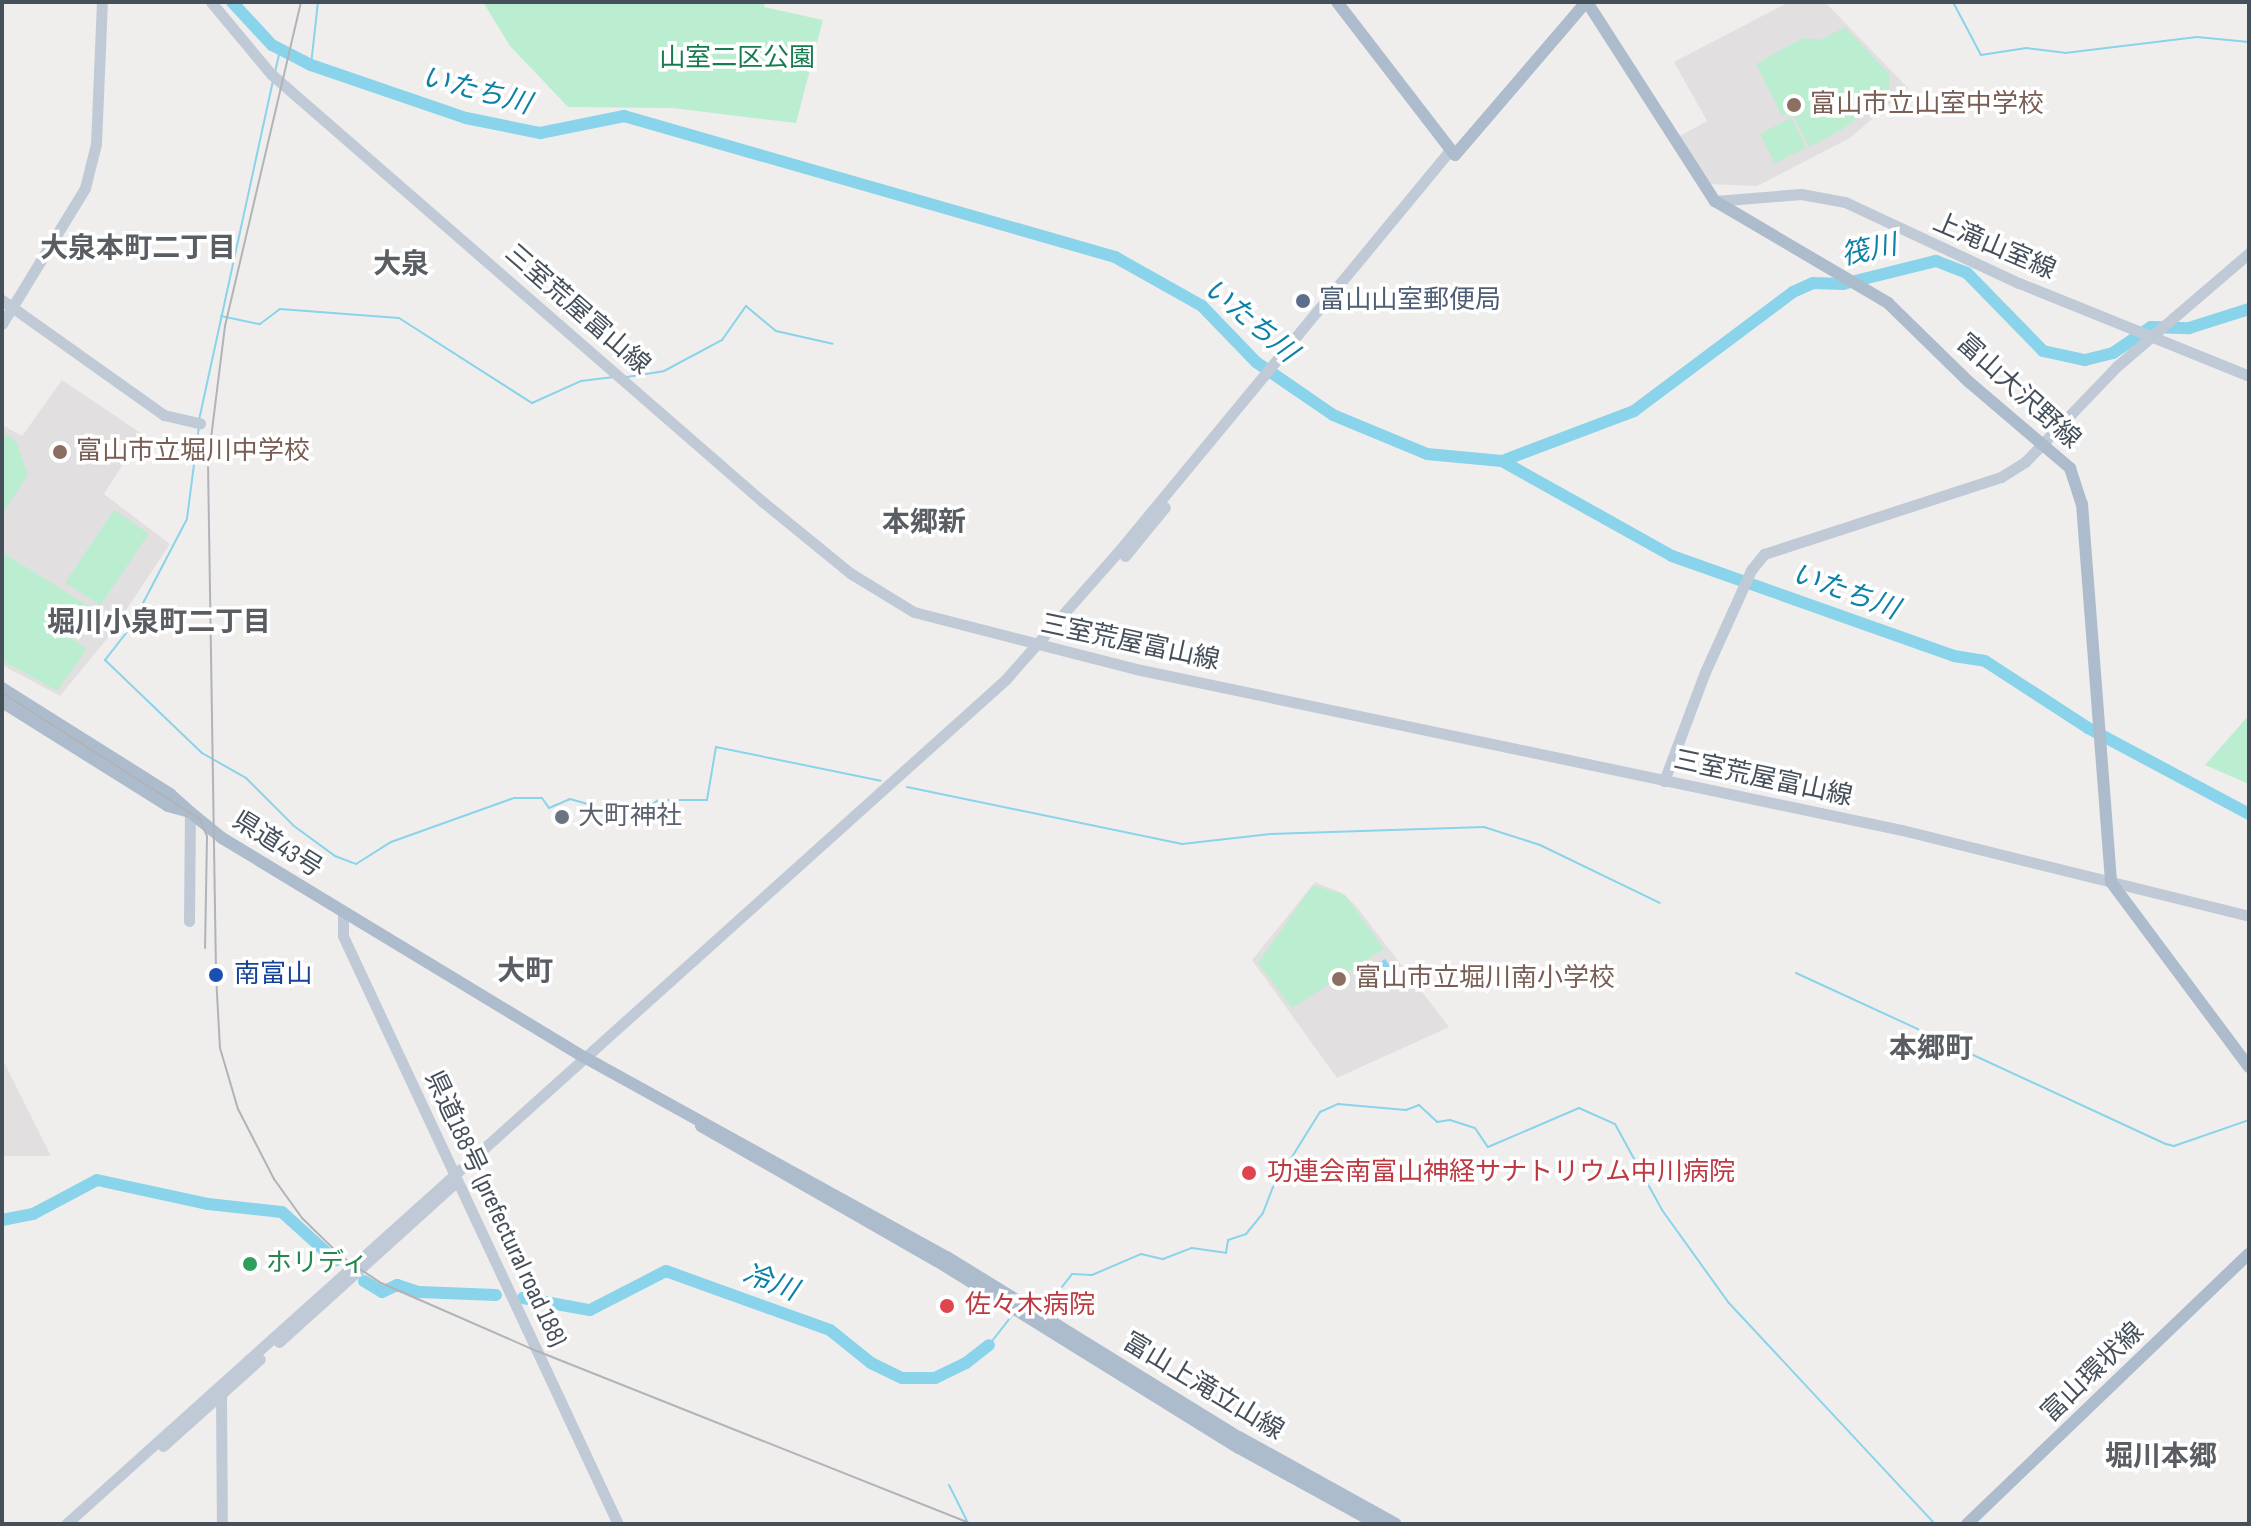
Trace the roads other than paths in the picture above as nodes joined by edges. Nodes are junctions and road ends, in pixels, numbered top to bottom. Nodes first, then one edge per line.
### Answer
1 (102, 2) edge
2 (211, 2) edge
3 (1337, 2) edge
4 (1576, 2) edge
5 (1587, 2) edge
6 (1453, 152) junction
7 (1715, 201) junction
8 (2249, 253) edge
9 (2, 300) edge
10 (11, 309) junction
11 (2, 324) edge
12 (2154, 338) junction
13 (2249, 376) edge
14 (200, 423) dead end
15 (2045, 442) junction
16 (1043, 647) junction
17 (2, 688) edge
18 (2, 702) edge
19 (1664, 781) junction
20 (190, 812) junction
21 (2111, 882) junction
22 (343, 912) junction
23 (2249, 916) edge
24 (189, 921) dead end
25 (587, 1059) junction
26 (2249, 1067) edge
27 (696, 1121) junction
28 (457, 1177) junction
29 (2249, 1254) edge
30 (221, 1395) junction
31 (66, 1524) edge
32 (76, 1524) edge
33 (222, 1524) edge
34 (618, 1524) edge
35 (1377, 1524) edge
36 (1396, 1524) edge
37 (1967, 1524) edge

1 - 10 street
2 - 16 street, 三室荒屋富山線
3 - 6 main road
4 - 6 main road
5 - 6 main road, 富山大沢野線
5 - 7 main road, 富山大沢野線
6 - 16 street
7 - 12 street, 上滝山室線
7 - 15 main road, 富山大沢野線
8 - 12 street
9 - 10 street
10 - 11 street
10 - 14 street
12 - 13 street, 上滝山室線
12 - 15 street
15 - 19 street
15 - 21 main road, 富山大沢野線
16 - 19 street, 三室荒屋富山線
16 - 25 street
17 - 20 main road
18 - 20 main road
19 - 21 street, 三室荒屋富山線
20 - 22 main road, 県道43号
20 - 24 street
21 - 23 street, 三室荒屋富山線
21 - 26 main road
22 - 25 main road, 富山上滝立山線
22 - 28 street, 県道188号 (prefectural road 188)
25 - 27 main road, 富山上滝立山線
25 - 28 street
27 - 35 main road, 富山上滝立山線
27 - 36 main road, 富山上滝立山線
28 - 30 street
28 - 31 street
28 - 34 street, 県道188号 (prefectural road 188)
29 - 37 main road, 富山環状線
30 - 32 street
30 - 33 street

